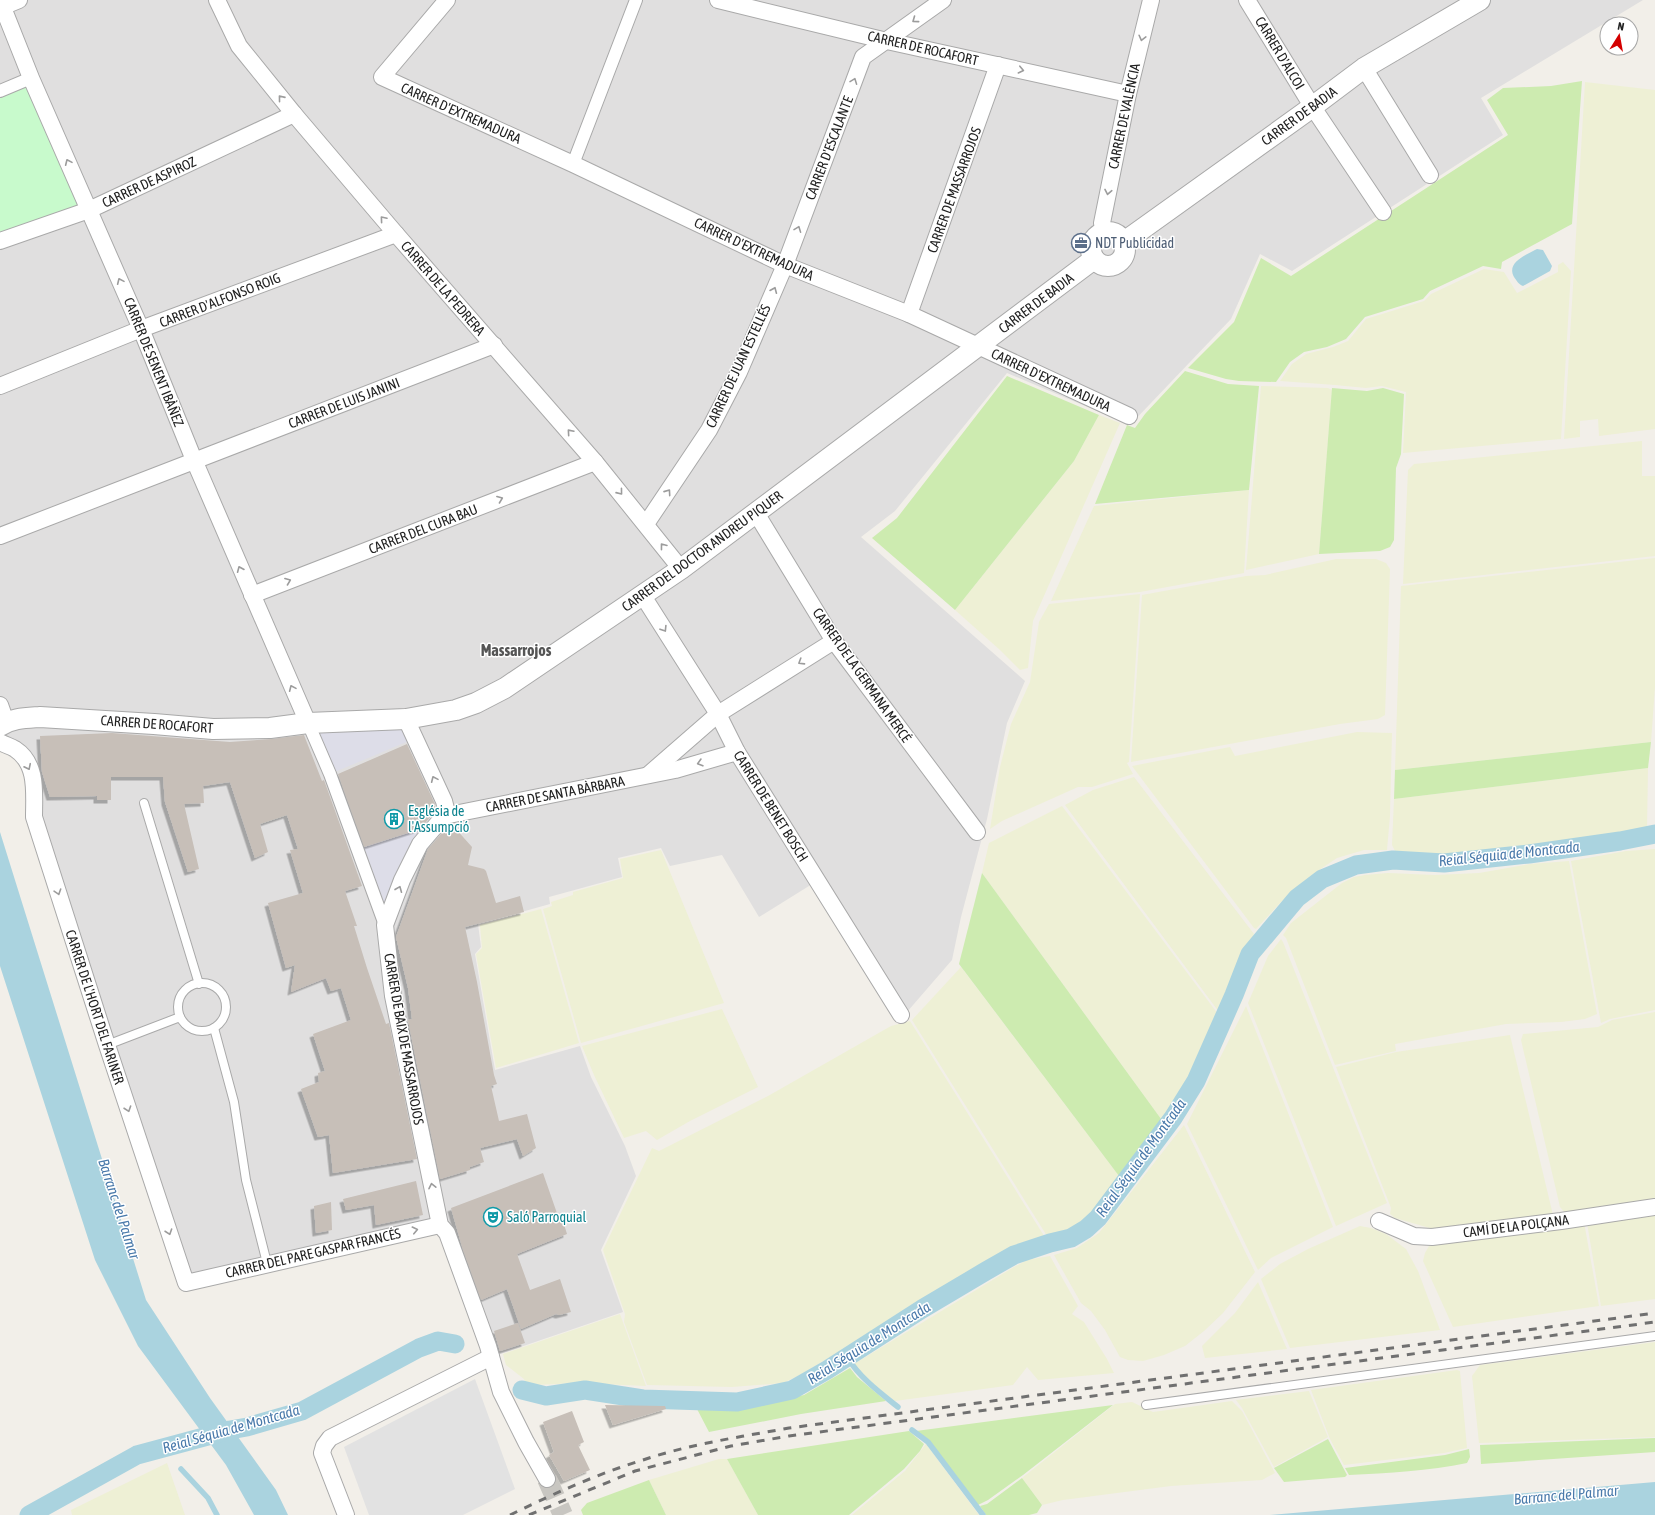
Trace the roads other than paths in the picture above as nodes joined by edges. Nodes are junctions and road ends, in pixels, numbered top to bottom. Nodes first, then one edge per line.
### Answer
1 (19, 0) edge
2 (217, 0) edge
3 (447, 0) edge
4 (636, 0) edge
5 (718, 0) edge
6 (943, 0) edge
7 (1151, 0) edge
8 (1247, 0) edge
9 (1480, 0) edge
10 (1, 4) edge
11 (759, 5) edge
12 (887, 40) junction
13 (998, 65) junction
14 (1364, 68) junction
15 (31, 78) junction
16 (0, 91) edge
17 (1128, 94) junction
18 (1312, 106) junction
19 (294, 114) junction
20 (573, 164) junction
21 (1430, 175) dead end
22 (89, 210) junction
23 (1383, 212) dead end
24 (1104, 233) junction
25 (396, 234) junction
26 (0, 241) edge
27 (1124, 242) junction
28 (1094, 259) junction
29 (784, 265) junction
30 (909, 314) junction
31 (141, 329) junction
32 (494, 345) junction
33 (978, 346) junction
34 (0, 386) edge
35 (1129, 416) dead end
36 (194, 460) junction
37 (596, 462) junction
38 (756, 512) junction
39 (646, 524) junction
40 (0, 536) edge
41 (681, 569) junction
42 (252, 595) junction
43 (643, 596) junction
44 (834, 641) junction
45 (718, 714) junction
46 (2, 717) edge
47 (406, 719) junction
48 (308, 723) junction
49 (0, 742) edge
50 (737, 752) junction
51 (647, 776) junction
52 (144, 803) dead end
53 (444, 816) junction
54 (977, 832) dead end
55 (385, 925) junction
56 (199, 984) junction
57 (901, 1015) dead end
58 (180, 1017) junction
59 (214, 1028) junction
60 (106, 1045) junction
61 (1655, 1207) edge
62 (1379, 1221) dead end
63 (440, 1225) junction
64 (268, 1263) junction
65 (186, 1282) joint
66 (1655, 1336) edge
67 (491, 1357) junction
68 (1146, 1405) dead end
69 (547, 1479) tunnel mouth
70 (346, 1515) edge

1 - 10 street
19 -> 2 street, CARRER DE LA PEDRERA
3 - 20 street, CARRER D'EXTREMADURA
4 - 20 street
5 - 11 street, CARRER DE ROCAFORT
6 -> 12 street, CARRER D'ESCALANTE
7 -> 17 street, CARRER DE VALÈNCIA
8 - 18 street, CARRER D'ALCOI
9 - 14 street, CARRER DE BADIA
10 - 15 street, CARRER DE SENENT IBÀÑEZ
11 - 12 street, CARRER DE ROCAFORT
12 - 13 street, CARRER DE ROCAFORT
29 -> 12 street, CARRER D'ESCALANTE
13 -> 17 street, CARRER DE ROCAFORT
13 - 30 street, CARRER DE MASSARROJOS
14 - 18 street, CARRER DE BADIA
14 - 21 street
15 - 16 street
22 -> 15 street, CARRER DE SENENT IBÀÑEZ
17 -> 24 street, CARRER DE VALÈNCIA
18 - 23 street, CARRER D'ALCOI
18 - 27 street, CARRER DE BADIA
19 - 22 street, CARRER DE ASPIROZ
25 -> 19 street, CARRER DE LA PEDRERA
20 - 29 street, CARRER D'EXTREMADURA
22 - 26 street, CARRER DE ASPIROZ
31 -> 22 street, CARRER DE SENENT IBÀÑEZ
24 - 27 street
24 - 28 street
25 - 31 street, CARRER D'ALFONSO ROIG
25 - 32 street, CARRER DE LA PEDRERA
27 - 28 street
28 - 33 street, CARRER DE BADIA
29 - 30 street, CARRER D'EXTREMADURA
39 -> 29 street, CARRER DE JUAN ESTELLÉS
30 - 33 street, CARRER D'EXTREMADURA
31 - 34 street, CARRER D'ALFONSO ROIG
31 - 36 street, CARRER DE SENENT IBÀÑEZ
32 - 36 street, CARRER DE LUIS JANINI
37 -> 32 street, CARRER DE LA PEDRERA
33 - 35 street, CARRER D'EXTREMADURA
33 - 38 street, CARRER DEL DOCTOR ANDREU PIQUER
36 - 40 street, CARRER DE LUIS JANINI
42 -> 36 street, CARRER DE SENENT IBÀÑEZ
37 -> 39 street, CARRER DE LA PEDRERA
42 -> 37 street, CARRER DEL CURA BAU
38 - 41 street, CARRER DEL DOCTOR ANDREU PIQUER
38 - 44 street, CARRER DE LA GERMANA MERCÉ
41 -> 39 street, CARRER DE LA PEDRERA
41 - 43 street, CARRER DEL DOCTOR ANDREU PIQUER
48 -> 42 street, CARRER DE SENENT IBÀÑEZ
43 -> 45 street, CARRER DE BENET BOSCH
43 - 47 street, CARRER DEL DOCTOR ANDREU PIQUER
44 -> 45 street, CARRER DE SANTA BÀRBARA
44 - 54 street, CARRER DE LA GERMANA MERCÉ
45 - 50 street, CARRER DE BENET BOSCH
45 - 51 street, CARRER DE SANTA BÀRBARA
46 - 48 street, CARRER DE ROCAFORT
47 - 48 street, CARRER DEL DOCTOR ANDREU PIQUER
53 -> 47 street
48 - 55 street, CARRER DE BAIX DE MASSARROJOS
49 -> 60 street, CARRER DE L'HORT DEL FARINER
50 -> 51 street, CARRER DE SANTA BÀRBARA
50 - 57 street, CARRER DE BENET BOSCH
51 - 53 street, CARRER DE SANTA BÀRBARA
52 - 56 lane
55 -> 53 street
63 -> 55 street, CARRER DE BAIX DE MASSARROJOS
56 - 58 lane
56 - 59 lane
58 - 59 lane
58 - 60 lane
59 - 64 lane
60 -> 65 street, CARRER DE L'HORT DEL FARINER
61 - 62 street, CAMÍ DE LA POLÇANA
64 -> 63 street, CARRER DEL PARE GASPAR FRANCÉS
63 - 67 street, CARRER DE BAIX DE MASSARROJOS
64 - 65 street, CARRER DEL PARE GASPAR FRANCÉS
66 - 68 lane
67 - 69 street, CARRER DE BAIX DE MASSARROJOS
67 - 70 street

